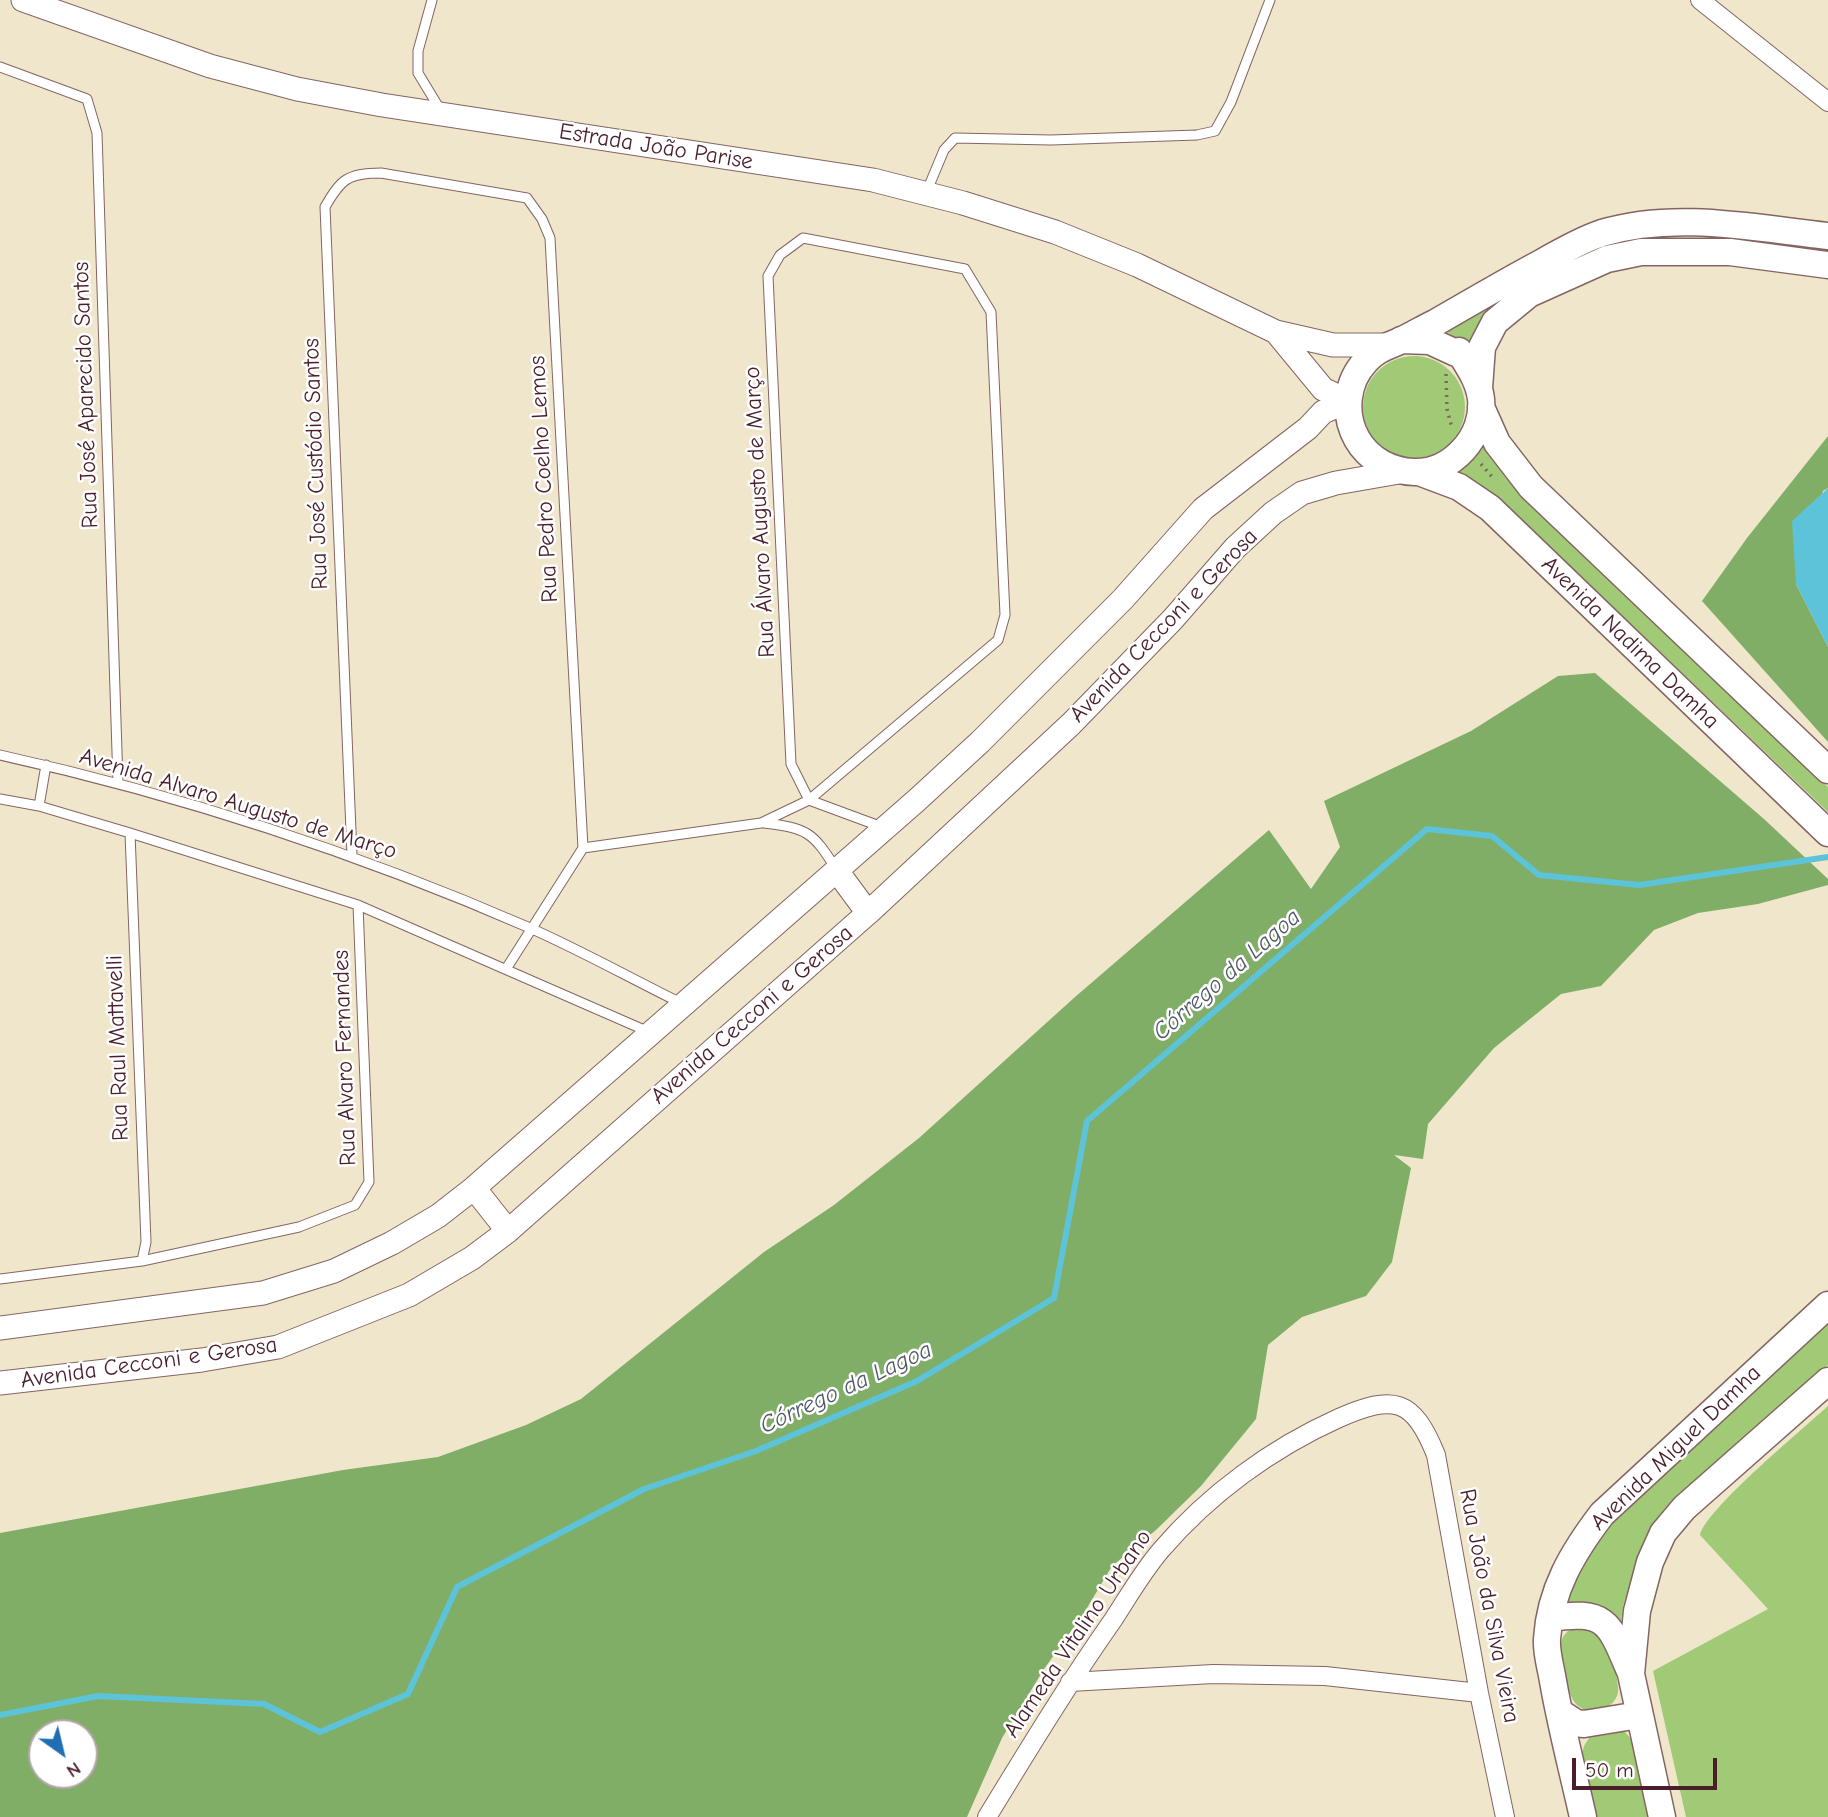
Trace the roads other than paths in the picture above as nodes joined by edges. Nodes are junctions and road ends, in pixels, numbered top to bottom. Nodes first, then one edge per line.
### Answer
1 (25, 0) edge
2 (432, 0) edge
3 (1270, 0) edge
4 (1700, 0) edge
5 (0, 67) edge
6 (1828, 102) edge
7 (442, 113) junction
8 (445, 185) joint
9 (925, 194) junction
10 (1828, 236) edge
11 (1828, 265) edge
12 (1276, 332) junction
13 (1394, 343) junction
14 (1323, 388) junction
15 (1480, 397) junction
16 (1348, 401) junction
17 (1323, 412) junction
18 (1412, 471) junction
19 (0, 755) edge
20 (46, 765) junction
21 (1828, 770) edge
22 (118, 783) junction
23 (0, 799) edge
24 (809, 800) junction
25 (39, 806) junction
26 (761, 822) junction
27 (885, 828) junction
28 (130, 833) junction
29 (1828, 833) edge
30 (583, 848) junction
31 (352, 855) junction
32 (837, 870) junction
33 (358, 905) junction
34 (868, 913) junction
35 (532, 929) junction
36 (506, 969) junction
37 (684, 1005) junction
38 (652, 1033) junction
39 (474, 1188) junction
40 (508, 1231) junction
41 (142, 1261) junction
42 (0, 1279) edge
43 (1828, 1305) edge
44 (0, 1328) edge
45 (1828, 1381) edge
46 (0, 1383) edge
47 (1410, 1410) joint
48 (1550, 1618) junction
49 (1632, 1674) junction
50 (1070, 1682) junction
51 (1479, 1693) junction
52 (1559, 1712) junction
53 (1639, 1715) junction
54 (987, 1817) edge
55 (1505, 1817) edge
56 (1583, 1817) edge
57 (1662, 1817) edge

1 - 7 street, Estrada João Parise
2 - 7 lane
3 - 9 lane
4 - 6 street
5 - 22 lane, Rua José Aparecido Santos
7 - 9 street, Estrada João Parise
8 - 30 lane, Rua Pedro Coelho Lemos
8 - 31 lane, Rua José Custódio Santos
9 - 12 street, Estrada João Parise
10 - 13 main road
11 - 15 main road
12 - 13 street, Estrada João Parise
12 - 14 street, Estrada João Parise
13 - 15 main road, Avenida Nadima Damha
13 - 16 main road
14 - 16 street, Estrada João Parise
14 - 17 street
15 - 18 main road
15 - 21 main road, Avenida Nadima Damha
16 - 17 street, Avenida Cecconi e Gerosa
16 - 18 main road, Avenida Nadima Damha
17 - 27 street, Avenida Cecconi e Gerosa
18 - 29 main road, Avenida Nadima Damha
18 - 34 street, Avenida Cecconi e Gerosa
19 - 20 lane, Avenida Alvaro Augusto de Março
20 - 22 lane, Avenida Alvaro Augusto de Março
20 - 25 lane, Avenida Alvaro Augusto de Março
22 - 31 lane, Avenida Alvaro Augusto de Março
23 - 25 lane
24 - 24 lane, Rua Álvaro Augusto de Março
24 - 26 lane, Rua Álvaro Augusto de Março
24 - 27 lane
25 - 28 lane
26 - 30 lane
26 - 32 lane
27 - 32 street, Avenida Cecconi e Gerosa
28 - 33 lane
28 - 41 lane, Rua Raul Mattavelli
30 - 35 lane
31 - 35 lane, Avenida Alvaro Augusto de Março
32 - 34 street
32 - 37 street, Avenida Cecconi e Gerosa
33 - 36 lane
33 - 41 lane, Rua Alvaro Fernandes
34 - 40 street, Avenida Cecconi e Gerosa
35 - 36 lane
35 - 37 lane, Avenida Alvaro Augusto de Março
36 - 38 lane
37 - 38 street, Avenida Cecconi e Gerosa
38 - 39 street, Avenida Cecconi e Gerosa
39 - 40 street
39 - 44 street, Avenida Cecconi e Gerosa
40 - 46 street, Avenida Cecconi e Gerosa
41 - 42 lane
43 - 48 main road, Avenida Miguel Damha
45 - 49 main road
47 - 50 street, Alameda Vitalino Urbano
47 - 51 street, Rua João da Silva Vieira
48 - 49 main road
48 - 52 main road, Avenida Miguel Damha
49 - 53 main road
50 - 51 street
50 - 54 street, Alameda Vitalino Urbano
51 - 55 street, Rua João da Silva Vieira
52 - 53 main road
52 - 56 main road, Avenida Miguel Damha
53 - 57 main road

